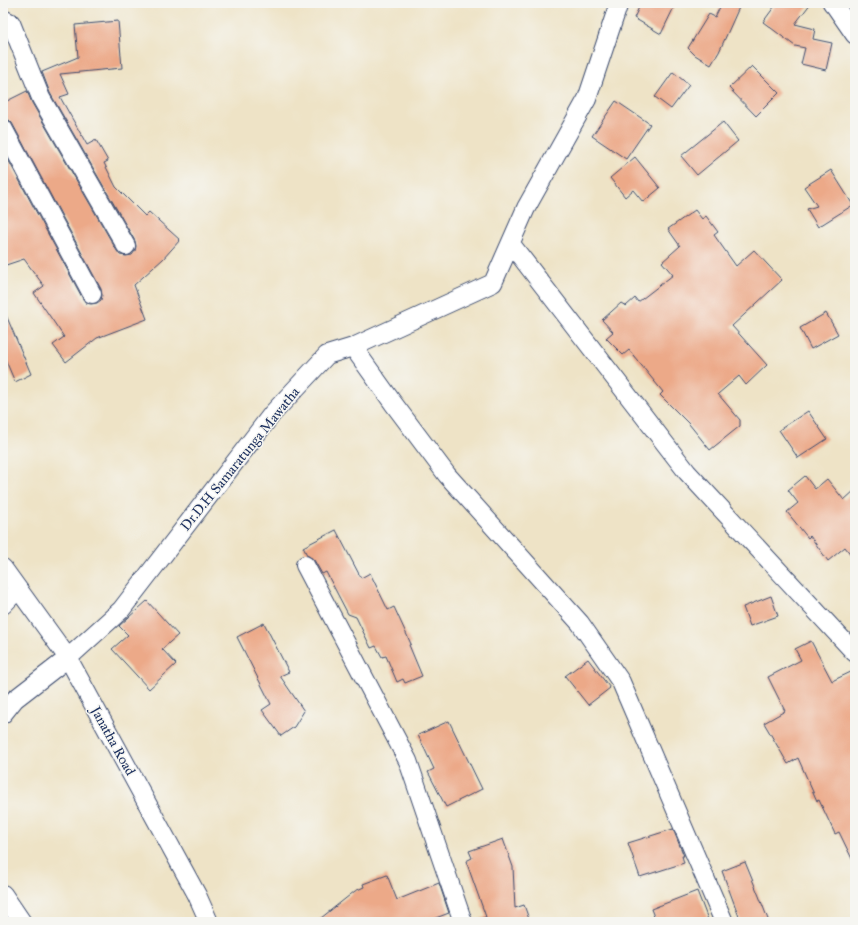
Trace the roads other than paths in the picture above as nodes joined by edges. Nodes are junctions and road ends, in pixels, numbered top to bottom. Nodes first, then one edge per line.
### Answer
1 (619, 3) edge
2 (832, 3) edge
3 (3, 19) edge
4 (855, 35) edge
5 (3, 128) edge
6 (511, 244) junction
7 (126, 246) dead end
8 (92, 294) dead end
9 (353, 347) junction
10 (305, 565) dead end
11 (3, 568) edge
12 (18, 589) junction
13 (3, 605) edge
14 (855, 653) edge
15 (68, 658) junction
16 (3, 714) edge
17 (3, 894) edge
18 (22, 922) edge
19 (209, 922) edge
20 (463, 922) edge
21 (724, 922) edge

1 - 6 street, Dr.D.H Samaratunga Mawatha
2 - 4 street
3 - 7 street
5 - 8 street
6 - 9 street, Dr.D.H Samaratunga Mawatha
6 - 14 street
9 - 15 street, Dr.D.H Samaratunga Mawatha
9 - 21 street
10 - 20 street
11 - 12 street, Janatha Road
12 - 13 street
12 - 15 street, Janatha Road
15 - 16 street, Dr.D.H Samaratunga Mawatha
15 - 19 street, Janatha Road
17 - 18 street

